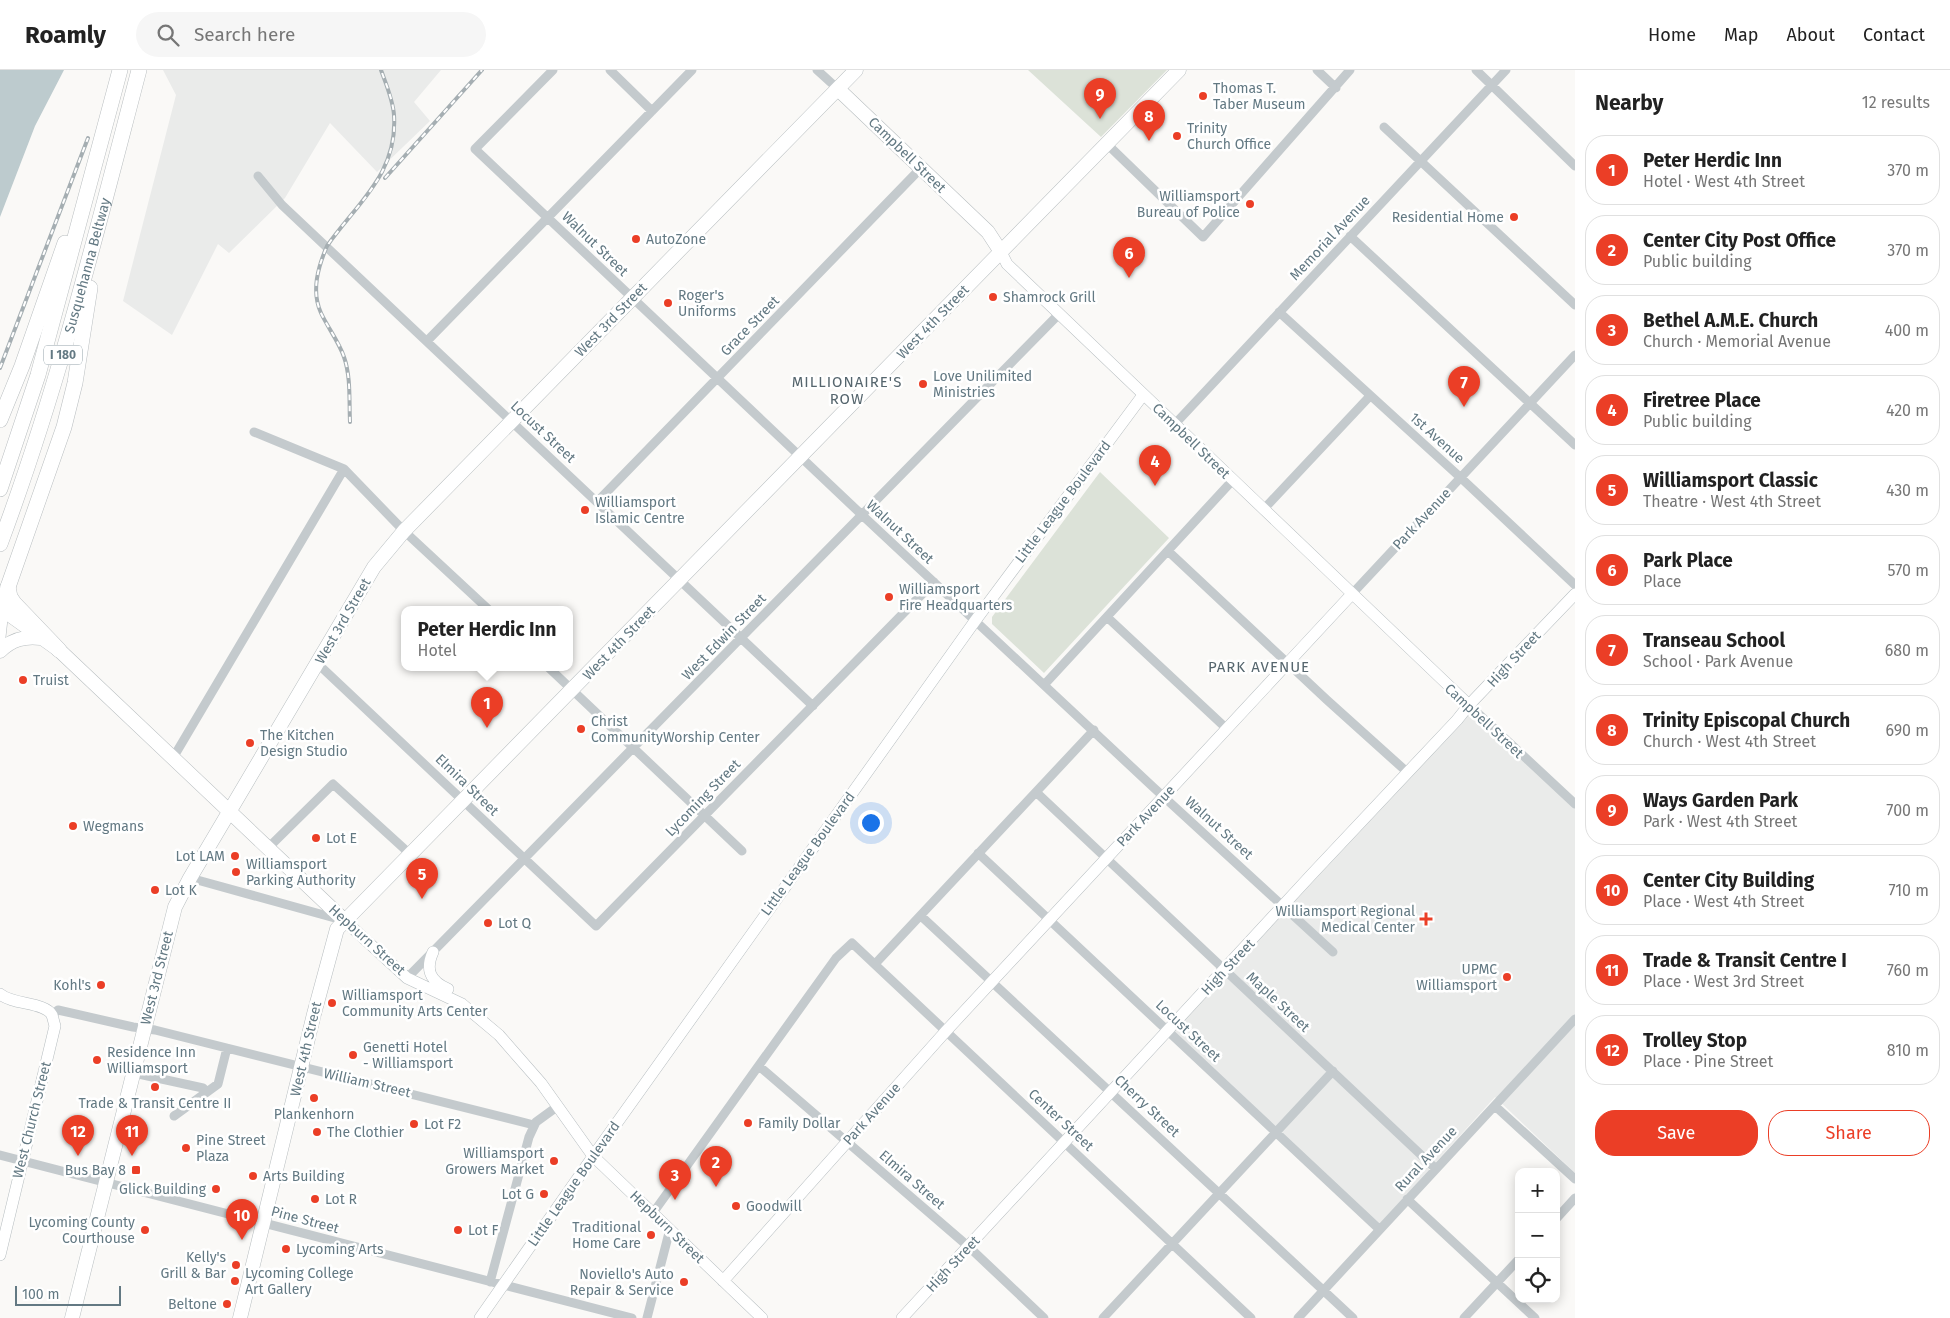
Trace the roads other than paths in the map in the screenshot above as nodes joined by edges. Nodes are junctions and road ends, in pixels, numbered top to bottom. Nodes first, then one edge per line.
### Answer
1 (120, 70) edge
2 (139, 70) edge
3 (553, 70) edge
4 (610, 70) edge
5 (692, 70) edge
6 (817, 70) edge
7 (856, 70) edge
8 (1179, 70) edge
9 (1318, 70) edge
10 (1350, 70) edge
11 (1476, 70) edge
12 (1506, 70) edge
13 (1492, 85) junction
14 (1336, 88) junction
15 (838, 89) junction
16 (652, 111) junction
17 (1384, 126) dead end
18 (104, 128) junction
19 (1107, 144) junction
20 (1419, 161) junction
21 (115, 162) junction
22 (1575, 166) edge
23 (921, 168) junction
24 (258, 176) dead end
25 (547, 218) junction
26 (1350, 236) junction
27 (1001, 252) junction
28 (632, 299) junction
29 (1575, 305) edge
30 (1279, 312) junction
31 (1059, 314) junction
32 (427, 341) junction
33 (1575, 355) edge
34 (718, 378) junction
35 (1143, 395) junction
36 (1370, 396) junction
37 (1530, 403) junction
38 (0, 420) edge
39 (512, 422) junction
40 (1174, 425) junction
41 (254, 432) dead end
42 (1575, 445) edge
43 (801, 457) junction
44 (344, 468) junction
45 (1461, 478) junction
46 (1232, 481) junction
47 (0, 489) edge
48 (597, 502) junction
49 (1263, 510) junction
50 (862, 516) junction
51 (404, 531) junction
52 (0, 544) edge
53 (1168, 551) junction
54 (680, 580) junction
55 (934, 582) junction
56 (1575, 585) edge
57 (8, 587) junction
58 (1351, 594) junction
59 (1575, 594) edge
60 (485, 606) edge
61 (1, 609) edge
62 (1107, 617) junction
63 (975, 621) junction
64 (0, 637) edge
65 (41, 638) junction
66 (741, 638) junction
67 (60, 650) junction
68 (0, 651) edge
69 (1288, 663) junction
70 (318, 664) junction
71 (552, 671) edge
72 (1044, 684) junction
73 (573, 690) junction
74 (813, 706) junction
75 (1469, 706) junction
76 (1227, 729) junction
77 (1094, 730) junction
78 (634, 748) junction
79 (173, 758) junction
80 (1407, 772) junction
81 (1036, 792) junction
82 (1164, 797) junction
83 (463, 801) junction
84 (1575, 804) edge
85 (230, 812) junction
86 (705, 816) junction
87 (268, 848) junction
88 (742, 852) dead end
89 (410, 854) junction
90 (978, 854) junction
91 (1107, 858) junction
92 (525, 859) junction
93 (190, 878) junction
94 (1283, 906) junction
95 (921, 916) junction
96 (1049, 920) junction
97 (345, 921) junction
98 (596, 926) joint
99 (433, 952) junction
100 (1333, 952) dead end
101 (875, 964) junction
102 (1225, 970) junction
103 (407, 978) junction
104 (993, 981) junction
105 (0, 994) edge
106 (462, 1004) junction
107 (52, 1015) junction
108 (1575, 1019) edge
109 (144, 1029) junction
110 (946, 1031) junction
111 (1168, 1031) junction
112 (227, 1048) junction
113 (759, 1066) junction
114 (301, 1067) junction
115 (1332, 1071) junction
116 (134, 1073) junction
117 (207, 1092) junction
118 (1112, 1092) junction
119 (558, 1106) junction
120 (1495, 1106) junction
121 (174, 1116) dead end
122 (534, 1125) junction
123 (1277, 1132) junction
124 (847, 1142) junction
125 (1064, 1142) junction
126 (0, 1155) edge
127 (593, 1156) junction
128 (21, 1161) junction
129 (1436, 1169) junction
130 (1575, 1180) edge
131 (106, 1183) junction
132 (1219, 1193) junction
133 (1575, 1198) edge
134 (1407, 1199) junction
135 (653, 1213) junction
136 (1560, 1215) edge
137 (264, 1224) junction
138 (670, 1229) junction
139 (1379, 1230) junction
140 (2, 1234) edge
141 (1171, 1243) junction
142 (969, 1247) junction
143 (0, 1255) edge
144 (1515, 1263) edge
145 (723, 1281) junction
146 (490, 1282) junction
147 (1497, 1283) junction
148 (503, 1285) junction
149 (1323, 1290) junction
150 (72, 1318) edge
151 (240, 1318) edge
152 (480, 1318) edge
153 (632, 1318) edge
154 (647, 1318) edge
155 (762, 1318) edge
156 (902, 1318) edge
157 (1044, 1318) edge
158 (1103, 1318) edge
159 (1251, 1318) edge
160 (1298, 1318) edge
161 (1353, 1318) edge
162 (1464, 1318) edge
163 (1535, 1318) edge

1 - 18 highway, Susquehanna Beltway / I 180
2 - 21 highway, Susquehanna Beltway / I 180
3 - 25 street, Walnut Street
4 - 16 street
5 - 16 street
6 - 15 street, Campbell Street
7 - 15 main road, West 3rd Street
8 - 19 main road, West 4th Street
9 - 14 street
10 - 14 street
11 - 13 street
12 - 13 street, Memorial Avenue
13 - 20 street, Memorial Avenue
13 - 22 street
14 - 19 street
15 - 23 main road, Campbell Street
15 - 28 main road, West 3rd Street
16 - 25 street
17 - 20 street
18 - 38 highway
18 - 47 highway, Susquehanna Beltway / I 180
19 - 27 main road, West 4th Street
20 - 26 street, Memorial Avenue
20 - 29 street
21 - 52 highway, Susquehanna Beltway / I 180
21 - 57 highway
23 - 27 main road, Campbell Street
23 - 34 street, Grace Street
24 - 32 street, Locust Street
25 - 28 street, Walnut Street
25 - 32 street
26 - 30 street, Memorial Avenue
26 - 37 street
27 - 31 street, Campbell Street
27 - 43 main road, West 4th Street
28 - 34 street, Walnut Street
28 - 39 main road, West 3rd Street
30 - 36 street, 1st Avenue
30 - 40 street, Memorial Avenue
31 - 35 street, Campbell Street
31 - 50 street, West Edwin Street
32 - 39 street, Locust Street
33 - 37 street, Park Avenue
34 - 43 street, Walnut Street
34 - 48 street, Grace Street
35 - 40 street, Campbell Street
35 - 63 street, Little League Boulevard
36 - 45 street, 1st Avenue
36 - 49 street
37 - 42 street
37 - 45 street, Park Avenue
39 - 48 street, Locust Street
39 - 51 main road, West 3rd Street
40 - 46 street, Campbell Street
41 - 44 street
43 - 50 street, Walnut Street
43 - 54 main road, West 4th Street
44 - 51 street
44 - 79 street
45 - 56 street, 1st Avenue
45 - 58 street, Park Avenue
46 - 49 street, Campbell Street
46 - 53 street
48 - 54 street, Locust Street
49 - 58 street, Campbell Street
50 - 55 street, Walnut Street
50 - 66 street, West Edwin Street
51 - 60 street
51 - 70 main road, West 3rd Street
53 - 62 street
53 - 69 street
54 - 66 street, Locust Street
54 - 73 main road, West 4th Street
55 - 63 street, Walnut Street
55 - 74 street, Lycoming Street
57 - 61 highway
57 - 67 highway
58 - 69 street, Park Avenue
58 - 75 street, Campbell Street
59 - 75 street, High Street
61 - 64 street
61 - 65 main road, Hepburn Street
62 - 72 street
62 - 76 street
63 - 72 street, Walnut Street
63 - 127 street, Little League Boulevard
65 - 67 main road, Hepburn Street
65 - 68 main road
66 - 74 street, Locust Street
66 - 78 street, West Edwin Street
67 - 79 main road, Hepburn Street
69 - 76 street, Park Avenue
69 - 80 street
70 - 83 street, Elmira Street
70 - 85 main road, West 3rd Street
71 - 73 street
72 - 77 street, Walnut Street
73 - 78 street
73 - 83 main road, West 4th Street
74 - 86 street, Lycoming Street
75 - 80 street, High Street
75 - 84 street, Campbell Street
76 - 82 street, Park Avenue
77 - 81 street
77 - 82 street, Walnut Street
78 - 86 street
78 - 92 street, West Edwin Street
79 - 85 main road, Hepburn Street
80 - 94 street, High Street
81 - 90 street
81 - 91 street, Maple Street
82 - 91 street, Park Avenue
82 - 94 street, Walnut Street
83 - 89 main road, West 4th Street
83 - 92 street, Elmira Street
85 - 87 main road, Hepburn Street
85 - 93 main road, West 3rd Street
86 - 88 street
86 - 98 street, Lycoming Street
87 - 89 street
87 - 97 main road, Hepburn Street
89 - 97 main road, West 4th Street
90 - 95 street
90 - 96 street, Locust Street
91 - 96 street, Park Avenue
91 - 102 street, Maple Street
92 - 98 street, Elmira Street
92 - 99 street, West Edwin Street
93 - 97 street
93 - 109 main road, West 3rd Street
94 - 100 street, Walnut Street
94 - 102 street, High Street
95 - 101 street
95 - 104 street, Cherry Street
96 - 104 street, Park Avenue
96 - 111 street, Locust Street
97 - 103 street, Hepburn Street
97 - 114 main road, West 4th Street
99 - 103 street, West Edwin Street
99 - 106 street
101 - 110 street, Center Street
101 - 113 street, Center Street
102 - 111 street, High Street
102 - 115 street, Maple Street
103 - 106 street, Hepburn Street
104 - 110 street, Park Avenue
104 - 118 street, Cherry Street
105 - 107 street, William Street
106 - 119 street, Hepburn Street
107 - 109 street, William Street
107 - 128 street, West Church Street
108 - 120 street, Rural Avenue
109 - 112 street, William Street
109 - 116 main road, West 3rd Street
110 - 124 street, Park Avenue
110 - 125 street, Center Street
111 - 118 street, High Street
111 - 123 street, Locust Street
112 - 114 street, William Street
112 - 117 street
113 - 124 street, Elmira Street
113 - 135 street
114 - 122 street, William Street
114 - 137 main road, West 4th Street
115 - 123 street
115 - 129 street, Maple Street
116 - 117 street
116 - 131 main road, West 3rd Street
117 - 121 street
118 - 125 street, High Street
118 - 132 street, Cherry Street
119 - 122 street
119 - 127 street, Hepburn Street
120 - 129 street, Rural Avenue
120 - 130 street
122 - 146 street
123 - 132 street
123 - 139 street, Locust Street
124 - 142 street, Elmira Street
124 - 145 street, Park Avenue
125 - 141 street, Center Street
125 - 142 street, High Street
126 - 128 street, Pine Street
127 - 135 street, Hepburn Street
127 - 148 street, Little League Boulevard
128 - 131 street, Pine Street
128 - 140 street, West Church Street
129 - 134 street, Rural Avenue
131 - 137 street, Pine Street
131 - 150 main road, West 3rd Street
132 - 141 street
132 - 149 street, Cherry Street
133 - 136 street
134 - 139 street, Rural Avenue
134 - 147 street
135 - 138 street, Hepburn Street
137 - 146 street, Pine Street
137 - 151 main road, West 4th Street
138 - 145 street, Hepburn Street
138 - 154 street
139 - 149 street, Rural Avenue
140 - 143 street, West Church Street
141 - 158 street
141 - 159 street, Center Street
142 - 156 street, High Street
142 - 157 street, Elmira Street
144 - 147 street
145 - 155 street, Hepburn Street
146 - 148 street, Pine Street
147 - 162 street
147 - 163 street
148 - 152 street, Little League Boulevard
148 - 153 street, Pine Street
149 - 160 street, Rural Avenue
149 - 161 street, Cherry Street

